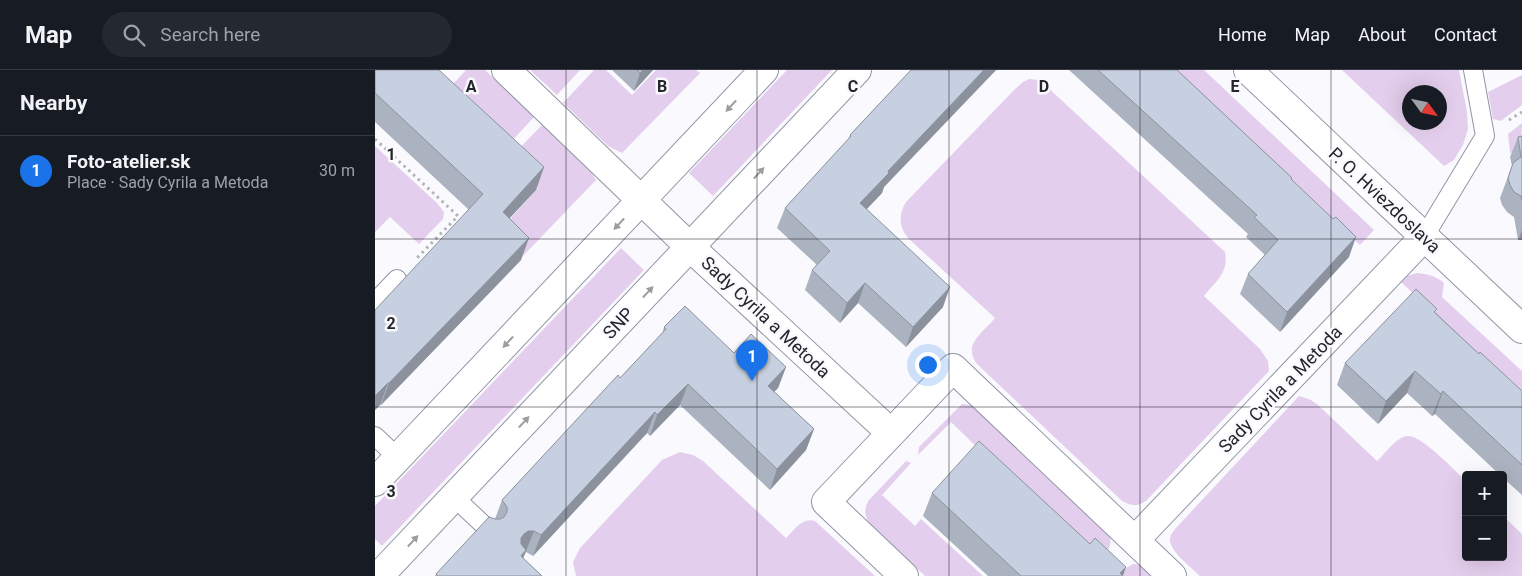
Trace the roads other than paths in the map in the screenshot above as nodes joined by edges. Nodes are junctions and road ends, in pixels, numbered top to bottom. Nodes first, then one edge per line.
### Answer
1 (506, 70) edge
2 (764, 70) edge
3 (857, 70) edge
4 (1247, 70) edge
5 (1473, 70) edge
6 (641, 200) junction
7 (1424, 237) junction
8 (690, 247) junction
9 (397, 279) road end
10 (375, 302) edge
11 (1522, 329) edge
12 (891, 433) junction
13 (375, 436) edge
14 (398, 458) junction
15 (375, 482) edge
16 (454, 497) junction
17 (489, 530) edge
18 (1135, 540) junction
19 (379, 576) edge
20 (904, 576) edge
21 (1173, 576) edge

1 - 6 street, Sady Cyrila a Metoda
2 -> 6 street
8 -> 3 street, SNP
4 - 7 street, P. O. Hviezdoslava
5 - 7 lane
6 - 8 street, Sady Cyrila a Metoda
6 -> 14 street
7 - 11 street, P. O. Hviezdoslava
7 - 18 street, Sady Cyrila a Metoda
8 - 12 street, Sady Cyrila a Metoda
16 -> 8 street, SNP
9 - 10 lane
12 - 18 street
12 - 20 street
13 - 14 lane
14 - 15 street
16 - 17 lane
19 -> 16 street, SNP
18 - 21 street

